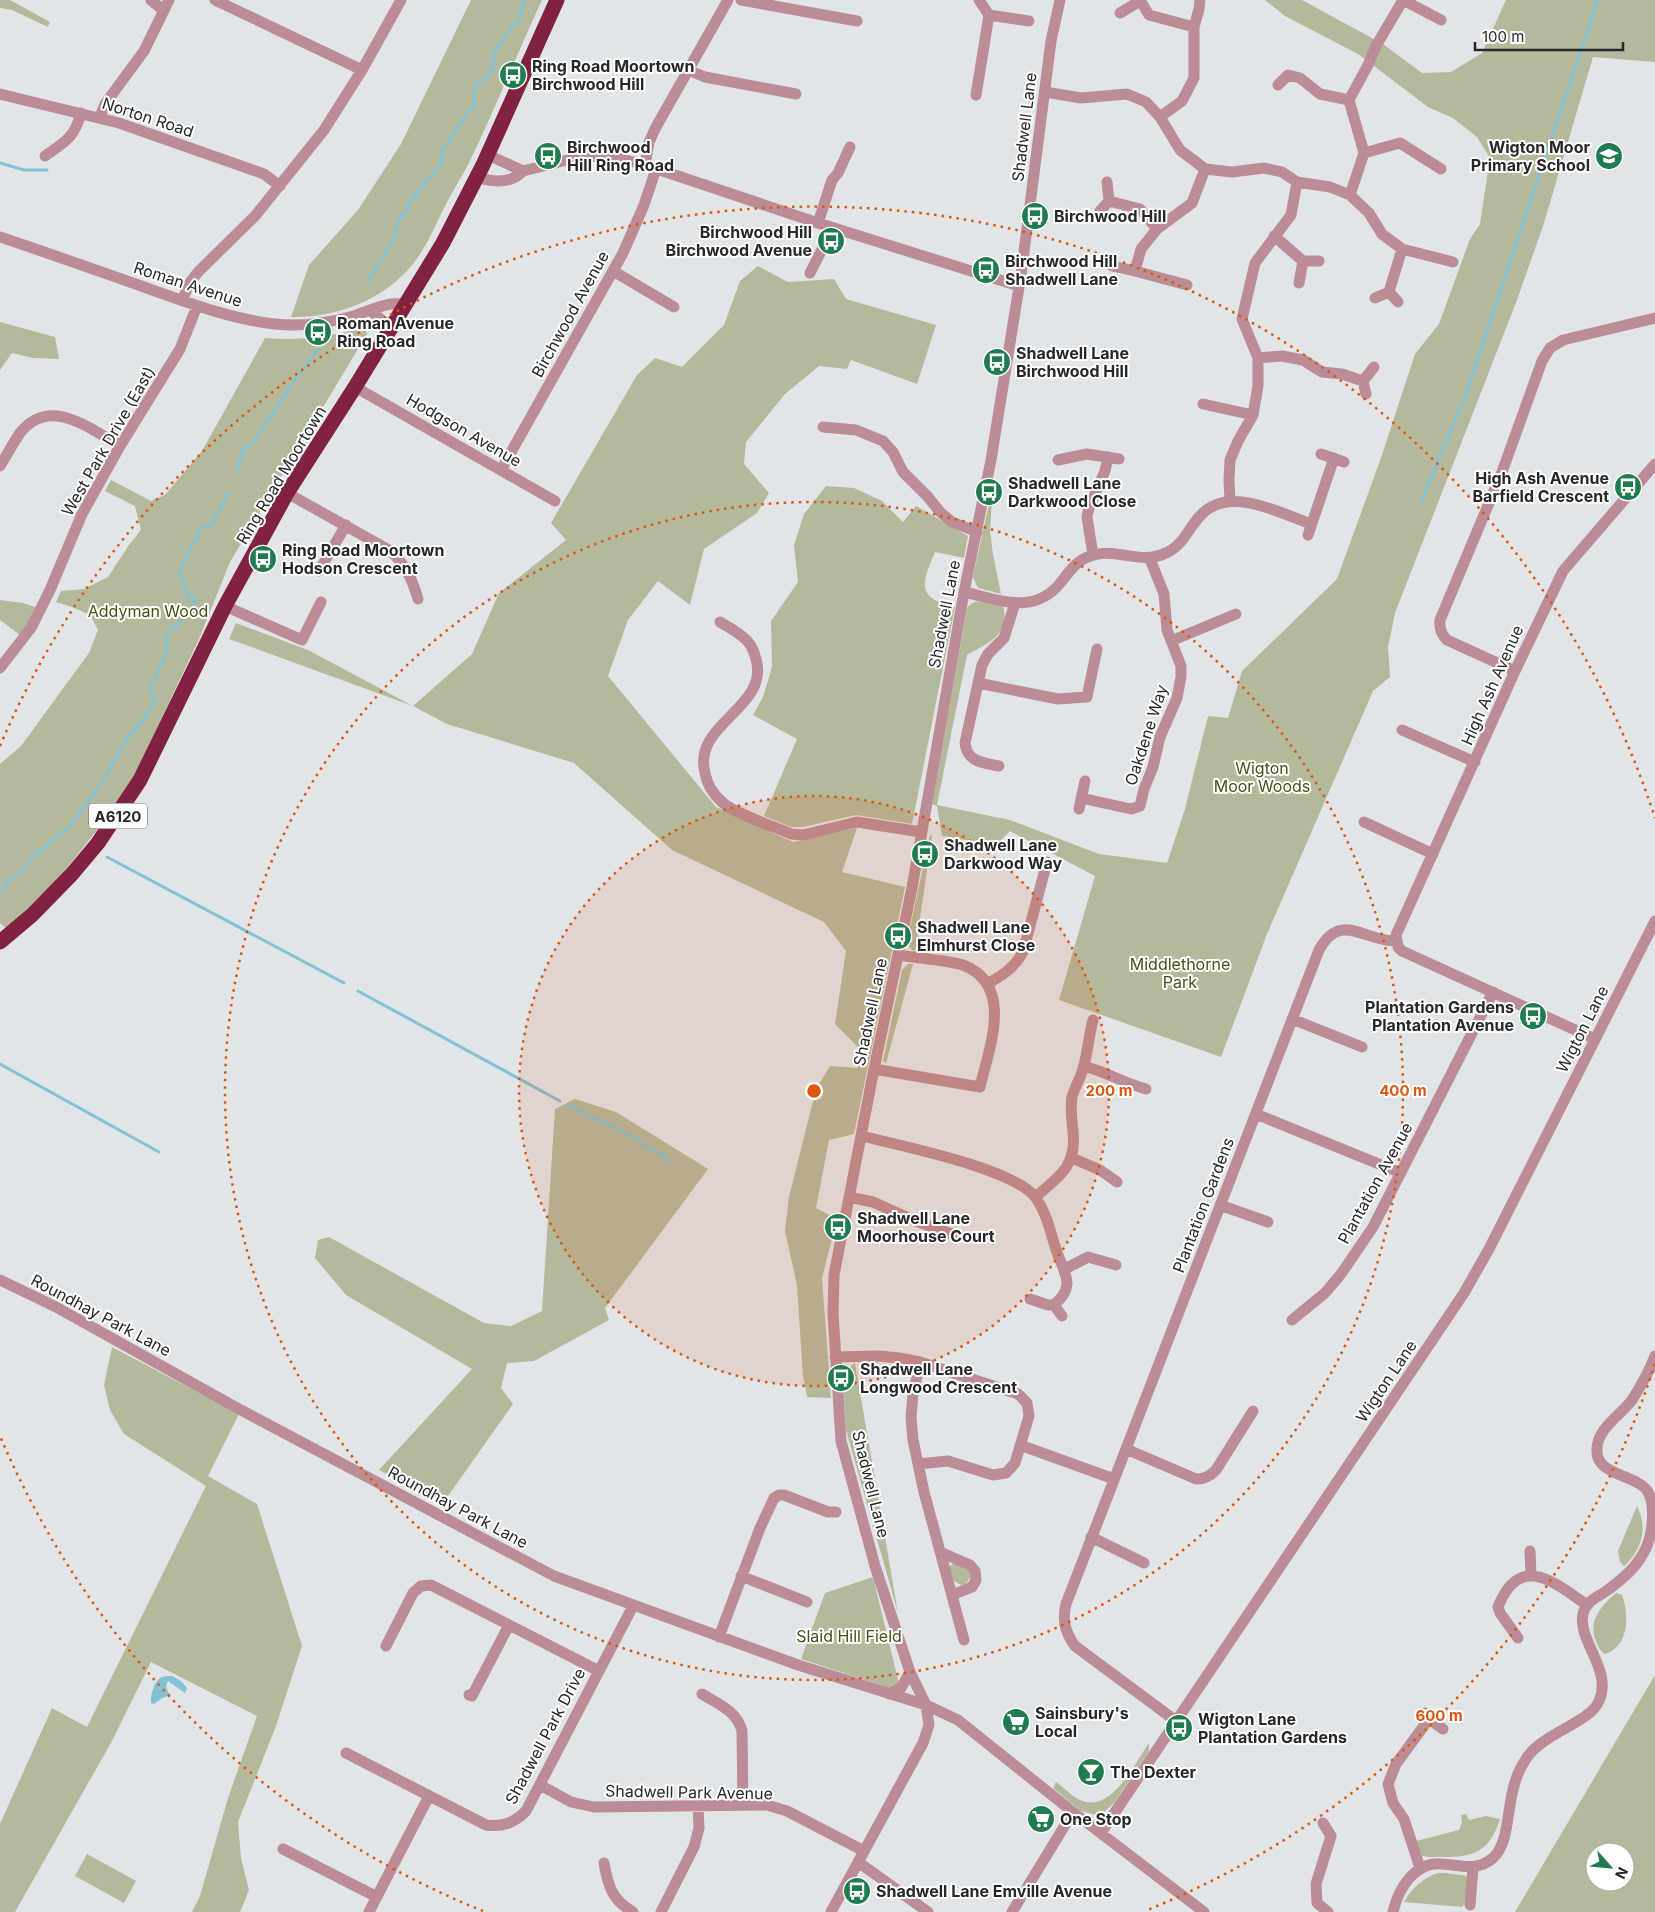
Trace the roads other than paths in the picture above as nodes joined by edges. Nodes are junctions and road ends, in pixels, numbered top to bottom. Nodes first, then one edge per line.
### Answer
1 (151, 0) edge
2 (215, 0) edge
3 (401, 0) edge
4 (557, 0) edge
5 (728, 0) edge
6 (741, 0) edge
7 (979, 0) edge
8 (1060, 0) edge
9 (1140, 0) edge
10 (1200, 0) edge
11 (1403, 0) edge
12 (167, 5) edge
13 (1120, 13) dead end
14 (989, 15) junction
15 (857, 20) dead end
16 (1441, 20) dead end
17 (1029, 21) dead end
18 (1194, 27) junction
19 (362, 70) junction
20 (688, 70) junction
21 (1278, 85) dead end
22 (1045, 92) junction
23 (0, 94) edge
24 (796, 94) dead end
25 (976, 95) dead end
26 (1349, 100) junction
27 (81, 113) junction
28 (100, 117) junction
29 (1160, 117) junction
30 (844, 151) dead end
31 (1364, 153) junction
32 (488, 155) junction
33 (45, 156) dead end
34 (651, 167) junction
35 (1445, 168) dead end
36 (1205, 169) junction
37 (523, 172) junction
38 (477, 176) junction
39 (1107, 182) dead end
40 (1297, 182) junction
41 (280, 186) junction
42 (1350, 195) junction
43 (1109, 201) junction
44 (1100, 211) dead end
45 (818, 223) junction
46 (834, 228) junction
47 (1157, 229) junction
48 (1274, 236) junction
49 (0, 237) edge
50 (1402, 249) junction
51 (1303, 261) junction
52 (1318, 261) dead end
53 (1453, 262) dead end
54 (1112, 266) dead end
55 (613, 271) junction
56 (1134, 271) junction
57 (810, 273) dead end
58 (1299, 283) dead end
59 (1187, 285) dead end
60 (1019, 286) junction
61 (1389, 292) junction
62 (1375, 298) dead end
63 (182, 301) junction
64 (1398, 302) dead end
65 (405, 305) junction
66 (197, 306) junction
67 (674, 307) dead end
68 (371, 311) junction
69 (1655, 318) edge
70 (391, 328) junction
71 (1258, 358) junction
72 (1374, 367) dead end
73 (1363, 380) junction
74 (356, 387) junction
75 (1366, 394) dead end
76 (1202, 404) dead end
77 (1253, 415) junction
78 (823, 427) dead end
79 (120, 446) junction
80 (1321, 454) dead end
81 (1058, 460) dead end
82 (1655, 464) edge
83 (0, 466) edge
84 (502, 470) junction
85 (287, 493) junction
86 (556, 501) dead end
87 (1230, 501) junction
88 (346, 525) junction
89 (977, 532) junction
90 (1093, 555) junction
91 (1150, 558) junction
92 (319, 571) dead end
93 (964, 592) junction
94 (418, 598) dead end
95 (321, 602) dead end
96 (1015, 603) junction
97 (225, 606) junction
98 (1236, 614) dead end
99 (720, 622) dead end
100 (1171, 641) junction
101 (1097, 649) dead end
102 (0, 668) edge
103 (1515, 671) junction
104 (978, 683) junction
105 (1402, 730) dead end
106 (1475, 762) junction
107 (999, 766) dead end
108 (1085, 781) dead end
109 (1364, 822) dead end
110 (921, 832) junction
111 (1433, 854) junction
112 (1047, 862) dead end
113 (1655, 921) edge
114 (1396, 941) junction
115 (0, 942) edge
116 (898, 955) junction
117 (987, 984) junction
118 (1493, 992) junction
119 (1093, 1020) dead end
120 (1292, 1020) junction
121 (1595, 1039) junction
122 (1362, 1046) dead end
123 (1084, 1066) junction
124 (874, 1069) junction
125 (1146, 1089) dead end
126 (1256, 1114) junction
127 (862, 1136) junction
128 (1072, 1158) junction
129 (1401, 1173) junction
130 (1117, 1182) dead end
131 (849, 1196) junction
132 (1035, 1197) junction
133 (1220, 1205) junction
134 (1268, 1222) dead end
135 (960, 1237) dead end
136 (1116, 1265) dead end
137 (1065, 1269) junction
138 (0, 1280) edge
139 (1030, 1299) dead end
140 (1054, 1305) junction
141 (1062, 1316) dead end
142 (1292, 1320) dead end
143 (1655, 1356) edge
144 (835, 1357) junction
145 (920, 1362) junction
146 (1253, 1411) dead end
147 (1020, 1445) junction
148 (1126, 1449) junction
149 (918, 1464) junction
150 (1114, 1479) junction
151 (836, 1512) dead end
152 (1652, 1536) edge
153 (1092, 1537) junction
154 (1530, 1551) dead end
155 (940, 1552) junction
156 (1144, 1562) dead end
157 (1532, 1575) junction
158 (741, 1576) junction
159 (952, 1595) junction
160 (807, 1602) dead end
161 (1587, 1605) junction
162 (633, 1606) junction
163 (509, 1625) junction
164 (718, 1637) junction
165 (1518, 1638) dead end
166 (964, 1640) dead end
167 (387, 1646) dead end
168 (599, 1671) junction
169 (910, 1672) junction
170 (702, 1694) dead end
171 (889, 1694) junction
172 (469, 1695) dead end
173 (926, 1705) junction
174 (1176, 1721) junction
175 (1443, 1728) dead end
176 (347, 1752) dead end
177 (540, 1785) junction
178 (429, 1796) junction
179 (743, 1805) junction
180 (698, 1806) junction
181 (1073, 1812) junction
182 (1322, 1823) dead end
183 (1101, 1833) junction
184 (289, 1838) dead end
185 (864, 1851) junction
186 (858, 1862) junction
187 (604, 1863) dead end
188 (1420, 1868) junction
189 (1474, 1868) junction
190 (377, 1896) junction
191 (1470, 1905) dead end
192 (833, 1909) edge
193 (369, 1912) edge
194 (633, 1912) edge
195 (661, 1912) edge
196 (844, 1912) edge
197 (928, 1912) edge
198 (1012, 1912) edge
199 (1204, 1912) edge
200 (1328, 1912) edge
201 (1393, 1912) edge

1 - 12 street
2 - 19 street
3 - 19 street
4 - 32 highway, Ring Road Moortown / A6120
5 - 20 street, Birchwood Avenue
6 - 15 street
7 - 14 street
8 - 22 street, Shadwell Lane
9 - 13 street
9 - 18 street
10 - 18 street
11 - 16 street
11 - 26 street
12 - 28 street
14 - 17 street
14 - 25 street
18 - 29 street
19 - 41 street
20 - 24 street
20 - 34 street, Birchwood Avenue
21 - 26 street
22 - 29 street
22 - 60 street, Shadwell Lane
23 - 27 street, Norton Road
26 - 31 street
27 - 28 street, Norton Road
27 - 33 street
28 - 41 street, Norton Road
29 - 36 street
30 - 45 street
31 - 35 street
31 - 42 street
32 - 37 street
32 - 38 highway, Ring Road Moortown / A6120
34 - 37 street
34 - 45 street
34 - 55 street, Birchwood Avenue
36 - 40 street
36 - 47 street
37 - 38 street
38 - 65 highway, Ring Road Moortown / A6120
39 - 43 street
40 - 42 street
40 - 48 street
41 - 63 street
42 - 50 street
43 - 44 street
43 - 47 street
45 - 46 street
46 - 57 street
46 - 60 street
47 - 56 street
48 - 51 street
48 - 71 street
49 - 63 street, Roman Avenue
50 - 53 street
50 - 61 street
51 - 52 street
51 - 58 street
54 - 56 street
55 - 67 street
55 - 84 street, Birchwood Avenue
56 - 59 street
60 - 89 street, Shadwell Lane
61 - 62 street
61 - 64 street
63 - 66 street, Roman Avenue
65 - 68 street, Roman Avenue
65 - 70 highway, Ring Road Moortown / A6120
66 - 68 street, Roman Avenue
66 - 79 street, West Park Drive (East)
68 - 70 street
69 - 103 street
70 - 74 highway, Ring Road Moortown / A6120
71 - 73 street
71 - 77 street
72 - 73 street
73 - 75 street
74 - 84 street, Hodgson Avenue
74 - 85 highway, Ring Road Moortown / A6120
76 - 77 street
77 - 87 street
78 - 89 street
79 - 83 street
79 - 102 street, West Park Drive (East)
80 - 87 street
81 - 90 street
82 - 103 street, High Ash Avenue
84 - 86 street, Hodgson Avenue
85 - 88 street
85 - 97 highway, Ring Road Moortown / A6120
87 - 91 street
88 - 92 street
88 - 94 street
89 - 93 street, Shadwell Lane
90 - 91 street
90 - 96 street
91 - 100 street, Oakdene Way
93 - 96 street
93 - 110 street, Shadwell Lane
95 - 97 street
96 - 104 street
97 - 115 highway, Ring Road Moortown / A6120
98 - 100 street
99 - 110 street
100 - 108 street, Oakdene Way
101 - 104 street
103 - 106 street, High Ash Avenue
104 - 107 street
105 - 106 street
106 - 111 street, High Ash Avenue
109 - 111 street
110 - 116 street, Shadwell Lane
111 - 114 street, High Ash Avenue
112 - 117 street
113 - 121 street, Wigton Lane
114 - 118 street, Plantation Gardens
114 - 120 street, Plantation Gardens
116 - 117 street
116 - 124 street, Shadwell Lane
117 - 124 street
118 - 121 street, Plantation Gardens
118 - 129 street, Plantation Avenue
119 - 123 street
120 - 122 street
120 - 126 street, Plantation Gardens
121 - 174 street, Wigton Lane
123 - 125 street
123 - 128 street
124 - 127 street, Shadwell Lane
126 - 129 street
126 - 133 street, Plantation Gardens
127 - 131 street, Shadwell Lane
127 - 132 street
128 - 130 street
128 - 132 street
129 - 142 street, Plantation Avenue
131 - 135 street
131 - 144 street, Shadwell Lane
132 - 137 street
133 - 134 street
133 - 148 street, Plantation Gardens
136 - 137 street
137 - 140 street
138 - 162 street, Roundhay Park Lane
139 - 140 street
140 - 141 street
143 - 152 street
144 - 145 street
144 - 169 street, Shadwell Lane
145 - 147 street
145 - 149 street
146 - 148 street
147 - 149 street
147 - 150 street
148 - 150 street, Plantation Gardens
149 - 155 street
150 - 153 street, Plantation Gardens
151 - 158 street
152 - 161 street
153 - 156 street
153 - 174 street, Plantation Gardens
154 - 157 street
155 - 159 street
155 - 159 street
157 - 161 street
157 - 165 street
158 - 160 street
158 - 164 street
159 - 166 street
161 - 189 street
162 - 164 street, Roundhay Park Lane
162 - 168 street, Shadwell Park Drive
163 - 167 street
163 - 168 street
163 - 172 street
164 - 171 street, Roundhay Park Lane
168 - 177 street, Shadwell Park Drive
169 - 171 street
169 - 173 street, Shadwell Lane
170 - 179 street
171 - 173 street, Roundhay Park Lane
173 - 181 street, Roundhay Park Lane
173 - 185 street, Shadwell Lane
174 - 183 street, Wigton Lane
175 - 188 street
176 - 178 street, Shadwell Park Drive
177 - 178 street, Shadwell Park Drive
177 - 180 street, Shadwell Park Avenue
178 - 190 street
179 - 180 street, Shadwell Park Avenue
179 - 185 street, Shadwell Park Avenue
180 - 195 street
181 - 183 street, Roundhay Park Lane
181 - 198 street
182 - 200 street
183 - 199 street, Roundhay Park Lane
184 - 190 street
185 - 186 street, Shadwell Lane
186 - 192 street, Shadwell Lane
186 - 197 street
187 - 194 street
188 - 189 street
188 - 201 street
189 - 191 street
190 - 193 street
192 - 196 street

